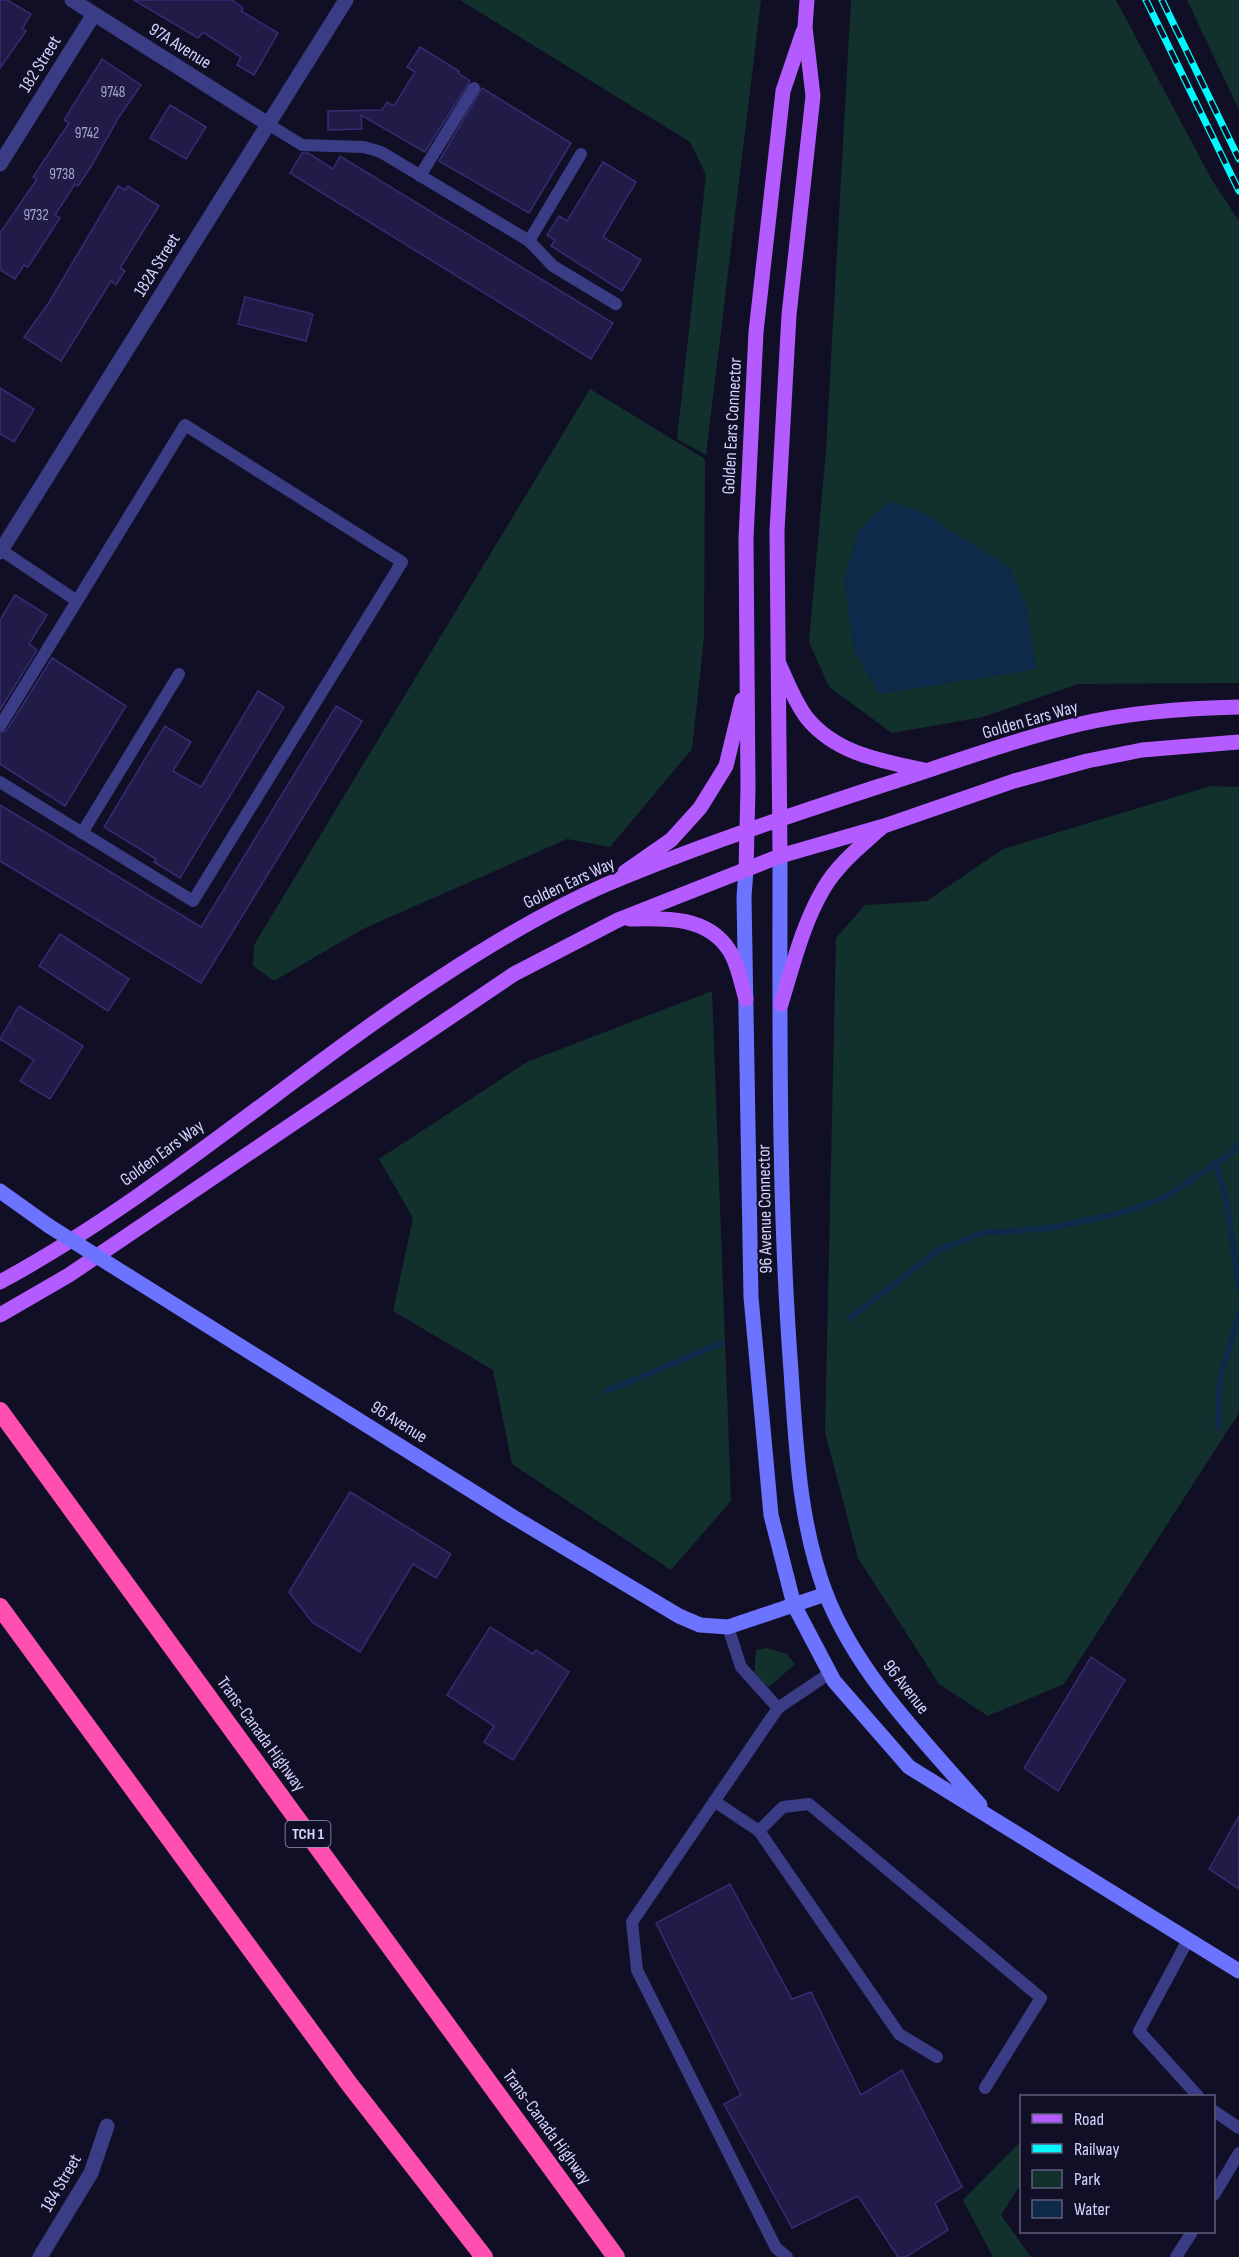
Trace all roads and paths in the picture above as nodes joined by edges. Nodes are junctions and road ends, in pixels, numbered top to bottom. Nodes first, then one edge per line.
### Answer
1 (72, 0) edge
2 (346, 0) edge
3 (807, 0) edge
4 (94, 14) junction
5 (805, 27) junction
6 (474, 88) dead end
7 (268, 124) junction
8 (581, 154) dead end
9 (0, 164) edge
10 (420, 176) junction
11 (529, 241) junction
12 (616, 304) dead end
13 (0, 551) edge
14 (77, 601) junction
15 (778, 662) junction
16 (179, 674) dead end
17 (748, 674) junction
18 (1239, 707) edge
19 (0, 726) edge
20 (1239, 742) edge
21 (927, 771) junction
22 (0, 782) edge
23 (779, 820) junction
24 (884, 826) junction
25 (748, 831) junction
26 (82, 832) junction
27 (780, 856) junction
28 (746, 870) junction
29 (605, 885) junction
30 (618, 920) junction
31 (746, 999) junction
32 (781, 1004) junction
33 (0, 1191) edge
34 (0, 1282) edge
35 (0, 1315) edge
36 (0, 1411) edge
37 (826, 1594) junction
38 (794, 1605) junction
39 (0, 1607) edge
40 (728, 1627) junction
41 (830, 1673) junction
42 (778, 1708) junction
43 (714, 1801) junction
44 (992, 1819) junction
45 (759, 1831) junction
46 (1188, 1940) junction
47 (1239, 1971) edge
48 (937, 2057) dead end
49 (986, 2088) dead end
50 (1196, 2095) edge
51 (1215, 2112) edge
52 (107, 2126) dead end
53 (1239, 2128) edge
54 (1239, 2153) edge
55 (1215, 2193) edge
56 (1190, 2233) edge
57 (40, 2257) edge
58 (484, 2257) edge
59 (616, 2257) edge
60 (787, 2257) edge
61 (1176, 2257) edge

1 - 4 street, 97A Avenue
2 - 7 street, 182A Street
3 - 5 main road, Golden Ears Connector
4 - 7 street, 97A Avenue
4 - 9 street, 182 Street
5 - 15 main road, Golden Ears Connector
5 - 17 main road, Golden Ears Connector
6 - 10 lane
7 - 10 lane
7 - 13 street, 182A Street
8 - 11 lane
10 - 11 lane
11 - 12 lane
13 - 14 lane
14 - 19 lane
14 - 26 lane
15 - 21 main road
15 - 23 main road, Golden Ears Connector
16 - 26 lane
17 - 25 main road, Golden Ears Connector
17 - 29 main road
18 - 21 main road, Golden Ears Way
20 - 24 main road
21 - 23 main road, Golden Ears Way
22 - 26 lane
23 - 25 main road, Golden Ears Way
23 - 27 main road, 96 Avenue Connector
24 - 27 main road
24 - 32 main road
25 - 28 main road, 96 Avenue Connector
25 - 29 main road, Golden Ears Way
27 - 28 main road
27 - 32 main road, 96 Avenue Connector
28 - 30 main road
28 - 31 main road, 96 Avenue Connector
29 - 34 main road, Golden Ears Way
30 - 31 main road
30 - 35 main road
31 - 38 main road, 96 Avenue Connector
32 - 37 main road, 96 Avenue Connector
33 - 40 main road, 96 Avenue, bridge
36 - 59 highway, Trans-Canada Highway / TCH 1
37 - 38 main road, 96 Avenue
37 - 44 main road, 96 Avenue
38 - 40 main road, 96 Avenue
38 - 41 main road, 96 Avenue
39 - 58 highway
40 - 42 lane
41 - 42 lane
41 - 44 main road, 96 Avenue
42 - 43 lane
43 - 45 lane
43 - 60 lane
44 - 46 main road, 96 Avenue
45 - 48 lane
45 - 49 lane
46 - 47 main road, 96 Avenue
46 - 50 lane
51 - 53 lane
52 - 57 street, 184 Street
54 - 55 lane
56 - 61 lane

